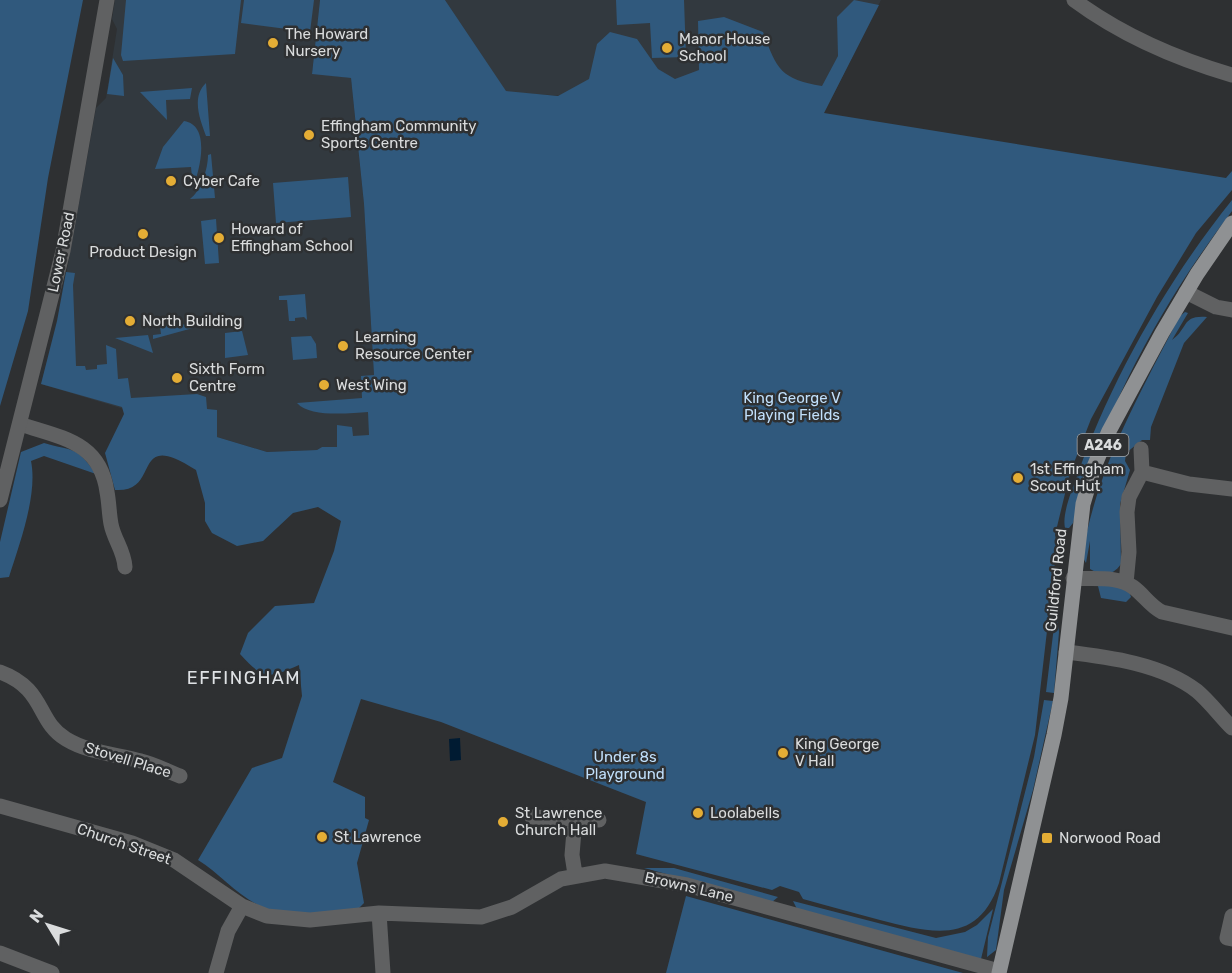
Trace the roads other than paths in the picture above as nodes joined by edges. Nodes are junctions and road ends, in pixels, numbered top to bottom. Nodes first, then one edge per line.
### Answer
1 (107, 0) edge
2 (1074, 0) edge
3 (1232, 75) edge
4 (1232, 223) edge
5 (1186, 292) junction
6 (1232, 310) edge
7 (20, 424) junction
8 (1141, 449) dead end
9 (1142, 472) junction
10 (1232, 489) edge
11 (0, 500) edge
12 (125, 567) dead end
13 (1073, 578) junction
14 (1126, 583) junction
15 (1232, 628) edge
16 (1066, 652) junction
17 (0, 672) edge
18 (1232, 728) edge
19 (180, 776) dead end
20 (0, 806) edge
21 (531, 816) dead end
22 (575, 819) junction
23 (599, 820) dead end
24 (575, 874) junction
25 (242, 906) junction
26 (379, 913) junction
27 (1232, 916) edge
28 (1232, 939) edge
29 (0, 953) edge
30 (46, 972) edge
31 (999, 972) edge
32 (216, 973) edge
33 (383, 973) edge

1 - 7 street, Lower Road
2 - 3 street
4 - 5 main road, Guildford Road / A246
5 - 6 street
5 - 13 main road, Guildford Road / A246
7 - 11 street, Lower Road
7 - 12 street
8 - 9 street
9 - 10 street
9 - 14 street
13 - 14 street
13 - 16 main road, Guildford Road / A246
14 - 15 street
16 - 18 street
16 - 31 main road, Guildford Road / A246
17 - 19 street, Stovell Place
20 - 25 street, Church Street
21 - 22 street
22 - 23 street
22 - 24 street
24 - 26 street, Browns Lane
24 - 31 street, Browns Lane
25 - 26 street, Church Street
25 - 32 street
26 - 33 street
27 - 28 street
29 - 30 street

